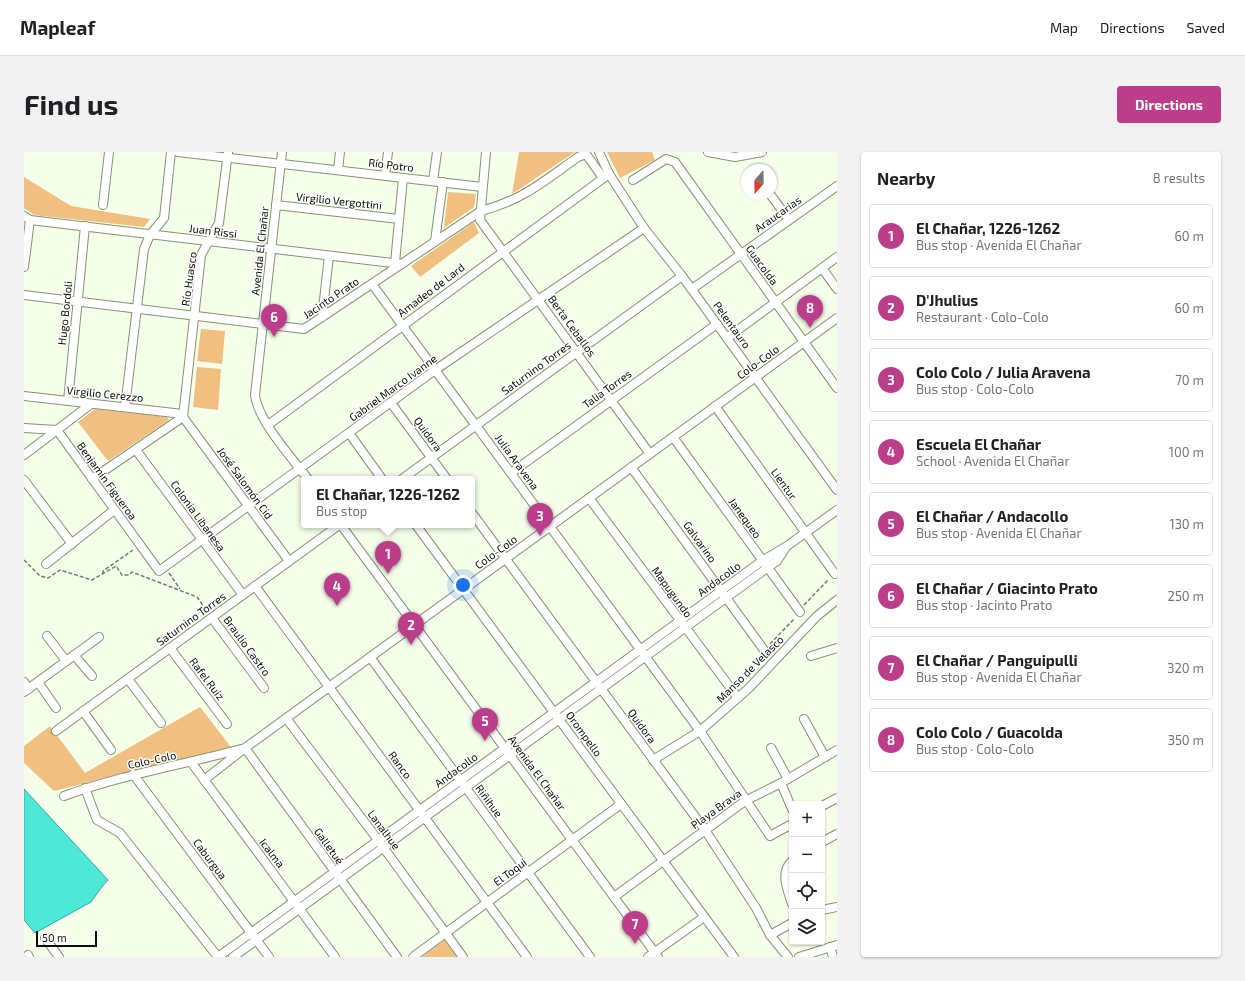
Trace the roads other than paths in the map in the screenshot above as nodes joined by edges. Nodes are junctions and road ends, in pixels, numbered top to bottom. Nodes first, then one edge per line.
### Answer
1 (109, 152) edge
2 (171, 152) edge
3 (178, 152) edge
4 (282, 152) edge
5 (340, 152) edge
6 (388, 152) edge
7 (437, 152) edge
8 (486, 152) edge
9 (599, 152) edge
10 (708, 152) edge
11 (762, 152) edge
12 (735, 154) edge
13 (228, 155) edge
14 (281, 164) junction
15 (338, 170) junction
16 (385, 176) junction
17 (606, 176) junction
18 (403, 178) junction
19 (633, 180) dead end
20 (433, 181) junction
21 (443, 182) junction
22 (837, 186) edge
23 (482, 187) junction
24 (774, 200) edge
25 (103, 205) dead end
26 (276, 205) junction
27 (481, 211) junction
28 (27, 218) edge
29 (399, 219) junction
30 (789, 220) junction
31 (85, 226) junction
32 (644, 228) junction
33 (150, 235) junction
34 (208, 241) junction
35 (435, 241) junction
36 (271, 249) junction
37 (503, 251) junction
38 (740, 254) junction
39 (329, 256) junction
40 (837, 257) edge
41 (398, 264) junction
42 (24, 268) edge
43 (822, 268) junction
44 (682, 276) junction
45 (372, 284) junction
46 (692, 289) junction
47 (837, 289) edge
48 (24, 295) edge
49 (540, 300) junction
50 (78, 302) junction
51 (774, 303) junction
52 (137, 309) junction
53 (195, 316) junction
54 (322, 317) junction
55 (837, 318) edge
56 (717, 324) junction
57 (402, 325) junction
58 (264, 326) junction
59 (727, 338) junction
60 (803, 342) junction
61 (577, 352) junction
62 (435, 370) junction
63 (756, 377) junction
64 (837, 388) edge
65 (24, 396) edge
66 (612, 400) junction
67 (68, 401) junction
68 (391, 402) junction
69 (91, 404) junction
70 (715, 406) junction
71 (125, 407) junction
72 (183, 415) junction
73 (268, 425) junction
74 (476, 426) junction
75 (24, 428) edge
76 (57, 430) junction
77 (349, 433) junction
78 (673, 437) junction
79 (136, 450) junction
80 (650, 454) junction
81 (24, 455) edge
82 (432, 458) junction
83 (631, 467) junction
84 (300, 468) junction
85 (511, 473) junction
86 (306, 476) edge
87 (380, 476) edge
88 (406, 476) edge
89 (445, 476) edge
90 (92, 479) junction
91 (24, 480) edge
92 (837, 490) edge
93 (589, 498) junction
94 (249, 506) junction
95 (114, 510) junction
96 (837, 510) edge
97 (475, 517) edge
98 (550, 526) junction
99 (336, 528) edge
100 (342, 528) edge
101 (418, 528) edge
102 (805, 533) junction
103 (202, 540) junction
104 (72, 544) junction
105 (787, 546) junction
106 (506, 559) junction
107 (289, 561) junction
108 (762, 561) junction
109 (46, 564) dead end
110 (767, 568) junction
111 (162, 572) joint
112 (835, 574) dead end
113 (255, 586) junction
114 (463, 589) junction
115 (721, 591) junction
116 (243, 595) junction
117 (726, 598) junction
118 (837, 600) edge
119 (800, 612) dead end
120 (212, 618) junction
121 (680, 620) junction
122 (415, 625) junction
123 (685, 628) junction
124 (47, 636) dead end
125 (99, 637) dead end
126 (170, 648) junction
127 (837, 648) edge
128 (640, 649) junction
129 (764, 650) dead end
130 (74, 656) junction
131 (811, 656) dead end
132 (370, 657) junction
133 (646, 657) junction
134 (66, 661) junction
135 (92, 676) dead end
136 (128, 679) junction
137 (38, 682) junction
138 (596, 682) junction
139 (329, 687) junction
140 (26, 688) edge
141 (264, 688) dead end
142 (601, 689) junction
143 (738, 698) junction
144 (56, 708) dead end
145 (83, 711) junction
146 (554, 712) junction
147 (286, 718) junction
148 (804, 719) dead end
149 (559, 720) junction
150 (161, 723) dead end
151 (227, 724) dead end
152 (56, 731) dead end
153 (700, 731) junction
154 (245, 748) junction
155 (505, 748) junction
156 (771, 748) dead end
157 (111, 750) dead end
158 (837, 750) edge
159 (510, 756) junction
160 (825, 757) junction
161 (653, 760) junction
162 (191, 762) junction
163 (133, 774) junction
164 (788, 779) junction
165 (204, 780) junction
166 (460, 780) junction
167 (780, 783) junction
168 (85, 788) junction
169 (466, 788) junction
170 (64, 796) dead end
171 (837, 798) edge
172 (745, 801) junction
173 (789, 802) edge
174 (621, 804) junction
175 (825, 804) edge
176 (419, 810) junction
177 (425, 817) junction
178 (789, 826) edge
179 (705, 830) junction
180 (837, 834) edge
181 (378, 840) junction
182 (572, 840) junction
183 (825, 840) edge
184 (384, 847) junction
185 (663, 861) junction
186 (789, 866) edge
187 (334, 872) junction
188 (528, 872) junction
189 (340, 879) junction
190 (789, 893) edge
191 (614, 897) junction
192 (294, 902) junction
193 (487, 902) junction
194 (837, 907) edge
195 (299, 909) junction
196 (825, 909) edge
197 (704, 917) junction
198 (789, 925) edge
199 (251, 933) junction
200 (446, 933) junction
201 (770, 935) junction
202 (45, 938) dead end
203 (256, 940) junction
204 (834, 946) edge
205 (654, 955) edge
206 (59, 957) edge
207 (218, 957) edge
208 (233, 957) edge
209 (269, 957) edge
210 (335, 957) edge
211 (397, 957) edge
212 (413, 957) edge
213 (463, 957) edge
214 (527, 957) edge
215 (590, 957) edge
216 (734, 957) edge
217 (788, 957) edge
218 (799, 957) edge
219 (833, 957) edge

1 - 25 street
2 - 33 street
3 - 13 street, Río Potro
4 - 14 street, Avenida El Chañar
5 - 15 street
6 - 16 street
7 - 20 street
8 - 23 street, Berta Ceballos
9 - 17 street
10 - 12 street
11 - 12 street
13 - 14 street, Río Potro
13 - 34 street, Río Huasco
14 - 15 street, Río Potro
14 - 26 street, Avenida El Chañar
15 - 16 street, Río Potro
16 - 18 street, Río Potro
17 - 27 street, Jacinto Prato
17 - 32 street, Pelentauro
17 - 37 street, Amadeo de Lard
18 - 20 street, Río Potro
18 - 29 street
19 - 38 street, Guacolda
20 - 21 street, Río Potro
21 - 23 street, Río Potro
21 - 35 street
22 - 30 street, Araucarias
23 - 27 street, Berta Ceballos
24 - 30 street
26 - 29 street, Virgilio Vergottini
26 - 36 street, Avenida El Chañar
27 - 35 street, Jacinto Prato
27 - 37 street, Berta Ceballos
28 - 31 street, Juan Rissi
28 - 42 street
29 - 41 street
30 - 38 street, Araucarias
31 - 33 street, Juan Rissi
31 - 50 street, Hugo Bordoli
32 - 44 street, Pelentauro
32 - 49 street, Gabriel Marco Ivanne
33 - 34 street, Juan Rissi
33 - 52 street
34 - 36 street, Juan Rissi
34 - 53 street, Río Huasco
35 - 41 street, Jacinto Prato
36 - 39 street, Juan Rissi
36 - 58 street, Avenida El Chañar
37 - 49 street, Berta Ceballos
37 - 57 street, Amadeo de Lard
38 - 46 street, Araucarias
38 - 51 street, Guacolda
39 - 41 street, Juan Rissi
39 - 54 street
40 - 43 street
41 - 45 street, Jacinto Prato
43 - 47 street
43 - 51 street
44 - 46 street, Pelentauro
44 - 61 street, Saturnino Torres
45 - 54 street, Jacinto Prato
45 - 57 street, Julia Aravena
46 - 56 street, Pelentauro
48 - 50 street, Jacinto Prato
49 - 61 street, Berta Ceballos
49 - 62 street, Gabriel Marco Ivanne
50 - 52 street, Jacinto Prato
50 - 67 street, Hugo Bordoli
51 - 59 street
51 - 60 street, Guacolda
52 - 53 street, Jacinto Prato
52 - 71 street
53 - 58 street, Jacinto Prato
53 - 72 street, Río Huasco
54 - 58 street, Jacinto Prato
55 - 60 street, Colo-Colo
56 - 59 street, Pelentauro
56 - 66 street, Talia Torres
57 - 62 street, Julia Aravena
57 - 73 street, Amadeo de Lard
58 - 73 street, Avenida El Chañar
59 - 63 street, Pelentauro
60 - 63 street, Colo-Colo
60 - 64 street, Guacolda
61 - 66 street, Berta Ceballos
61 - 74 street, Saturnino Torres
62 - 68 street, Gabriel Marco Ivanne
62 - 74 street, Julia Aravena
63 - 70 street, Colo-Colo
63 - 92 street, Pelentauro
65 - 67 street, Virgilio Cerezzo
66 - 80 street, Berta Ceballos
66 - 85 street, Talia Torres
67 - 69 street, Virgilio Cerezzo
68 - 77 street, Gabriel Marco Ivanne
68 - 82 street, Quidora
69 - 71 street, Virgilio Cerezzo
69 - 76 street
70 - 78 street, Colo-Colo
70 - 102 street, Lientur
71 - 72 street, Virgilio Cerezzo
72 - 79 street
72 - 94 street, José Salomón Cid
73 - 84 street, Avenida El Chañar
74 - 82 street, Saturnino Torres
74 - 85 street, Julia Aravena
75 - 76 street
76 - 81 street
76 - 90 street, Benjamín Figueroa
77 - 84 street, Gabriel Marco Ivanne
77 - 87 street
78 - 80 street, Colo-Colo
78 - 108 street, Janequeo
79 - 90 street
79 - 103 street, Colonia Libanesa
80 - 83 street, Colo-Colo
82 - 88 street, Saturnino Torres
82 - 89 street, Quidora
83 - 93 street, Colo-Colo
83 - 115 street, Galvarino
84 - 86 street, Avenida El Chañar
84 - 94 street, Gabriel Marco Ivanne
85 - 98 street, Julia Aravena
90 - 95 street, Benjamín Figueroa
91 - 104 street
93 - 98 street, Colo-Colo
93 - 121 street, Mapugundo
94 - 103 street, Gabriel Marco Ivanne
94 - 107 street, José Salomón Cid
95 - 104 street
95 - 111 street, Benjamín Figueroa
96 - 102 street, Andacollo
97 - 106 street, Quidora
98 - 106 street, Colo-Colo
98 - 128 street, Julia Aravena
99 - 107 street, Saturnino Torres
100 - 122 street, Avenida El Chañar
101 - 114 street, Orompello
102 - 105 street, Andacollo
102 - 112 street, Lientur
103 - 111 street, Gabriel Marco Ivanne
103 - 116 street, Colonia Libanesa
104 - 109 street
105 - 108 street, Andacollo
105 - 110 street, Andacollo
106 - 114 street, Colo-Colo
106 - 138 street, Quidora
107 - 113 street, Saturnino Torres
108 - 110 street, Janequeo
108 - 115 street, Andacollo
110 - 117 street, Andacollo
110 - 119 street, Janequeo
113 - 116 street, Saturnino Torres
113 - 139 street, Ranco
114 - 122 street, Colo-Colo
114 - 146 street, Orompello
115 - 117 street, Galvarino
115 - 121 street, Andacollo
116 - 120 street, Saturnino Torres
117 - 123 street, Andacollo
117 - 129 street, Galvarino
118 - 143 street, Manso de Velasco
120 - 126 street, Saturnino Torres
120 - 141 street, Braulio Castro
121 - 123 street, Mapugundo
121 - 128 street, Andacollo
122 - 132 street, Colo-Colo
122 - 155 street, Avenida El Chañar
123 - 133 street, Andacollo
123 - 143 street, Mapugundo
124 - 134 street
125 - 130 street
126 - 136 street, Saturnino Torres
126 - 151 street, Rafel Ruiz
127 - 131 street
128 - 133 street, Julia Aravena
128 - 138 street, Andacollo
130 - 134 street
130 - 135 street
132 - 139 street, Colo-Colo
132 - 166 street, Riñihue
133 - 142 street, Andacollo
133 - 153 street, Julia Aravena
134 - 137 street
136 - 145 street, Saturnino Torres
136 - 150 street
137 - 140 street
137 - 144 street
138 - 142 street, Quidora
138 - 146 street, Andacollo
139 - 147 street, Colo-Colo
139 - 176 street, Ranco
142 - 149 street, Andacollo
142 - 161 street, Quidora
143 - 153 street, Manso de Velasco
145 - 152 street, Saturnino Torres
145 - 157 street
146 - 149 street, Orompello
146 - 155 street, Andacollo
147 - 154 street, Colo-Colo
147 - 181 street, Lanalhue
148 - 160 street
149 - 159 street, Andacollo
149 - 174 street, Orompello
153 - 161 street, Manso de Velasco
153 - 172 street, Julia Aravena
154 - 162 street, Colo-Colo
154 - 165 street, Colo-Colo
154 - 187 street, Galletué
155 - 159 street, Avenida El Chañar
155 - 166 street, Andacollo
156 - 164 street
158 - 160 street, Playa Brava
159 - 169 street, Andacollo
159 - 182 street, Avenida El Chañar
160 - 164 street, Playa Brava
161 - 179 street, Quidora
162 - 163 street, Colo-Colo
162 - 165 street, Icalma
163 - 168 street, Colo-Colo
163 - 199 street, Caburgua
164 - 167 street, Playa Brava
165 - 192 street, Icalma
166 - 169 street, Riñihue
166 - 176 street, Andacollo
167 - 172 street, Playa Brava
167 - 173 street
168 - 170 street, Colo-Colo
168 - 207 street
169 - 177 street, Andacollo
169 - 188 street, Riñihue
171 - 175 street
172 - 178 street, Julia Aravena
172 - 179 street, Playa Brava
174 - 182 street, El Toqui
174 - 185 street, Orompello
176 - 177 street, Ranco
176 - 181 street, Andacollo
177 - 184 street, Andacollo
177 - 193 street, Ranco
179 - 185 street, Playa Brava
179 - 201 street, Quidora
180 - 183 street
181 - 184 street, Lanalhue
181 - 187 street, Andacollo
182 - 188 street, El Toqui
182 - 191 street, Avenida El Chañar
184 - 189 street, Andacollo
184 - 200 street, Lanalhue
185 - 191 street, Playa Brava
185 - 197 street, Orompello
186 - 190 street
187 - 189 street, Galletué
187 - 192 street, Andacollo
188 - 193 street, El Toqui
188 - 215 street, Riñihue
189 - 195 street, Andacollo
189 - 211 street, Galletué
191 - 205 street, Avenida El Chañar
192 - 195 street, Icalma
192 - 199 street, Andacollo
193 - 200 street, El Toqui
193 - 214 street, Ranco
194 - 196 street
195 - 203 street, Andacollo
195 - 210 street, Icalma
197 - 205 street
197 - 216 street, Orompello
198 - 201 street
199 - 203 street, Caburgua
199 - 207 street, Andacollo
200 - 212 street, El Toqui
200 - 213 street, Lanalhue
201 - 217 street, Quidora
202 - 206 street
203 - 208 street, Andacollo
203 - 209 street, Caburgua
204 - 218 street
204 - 219 street

